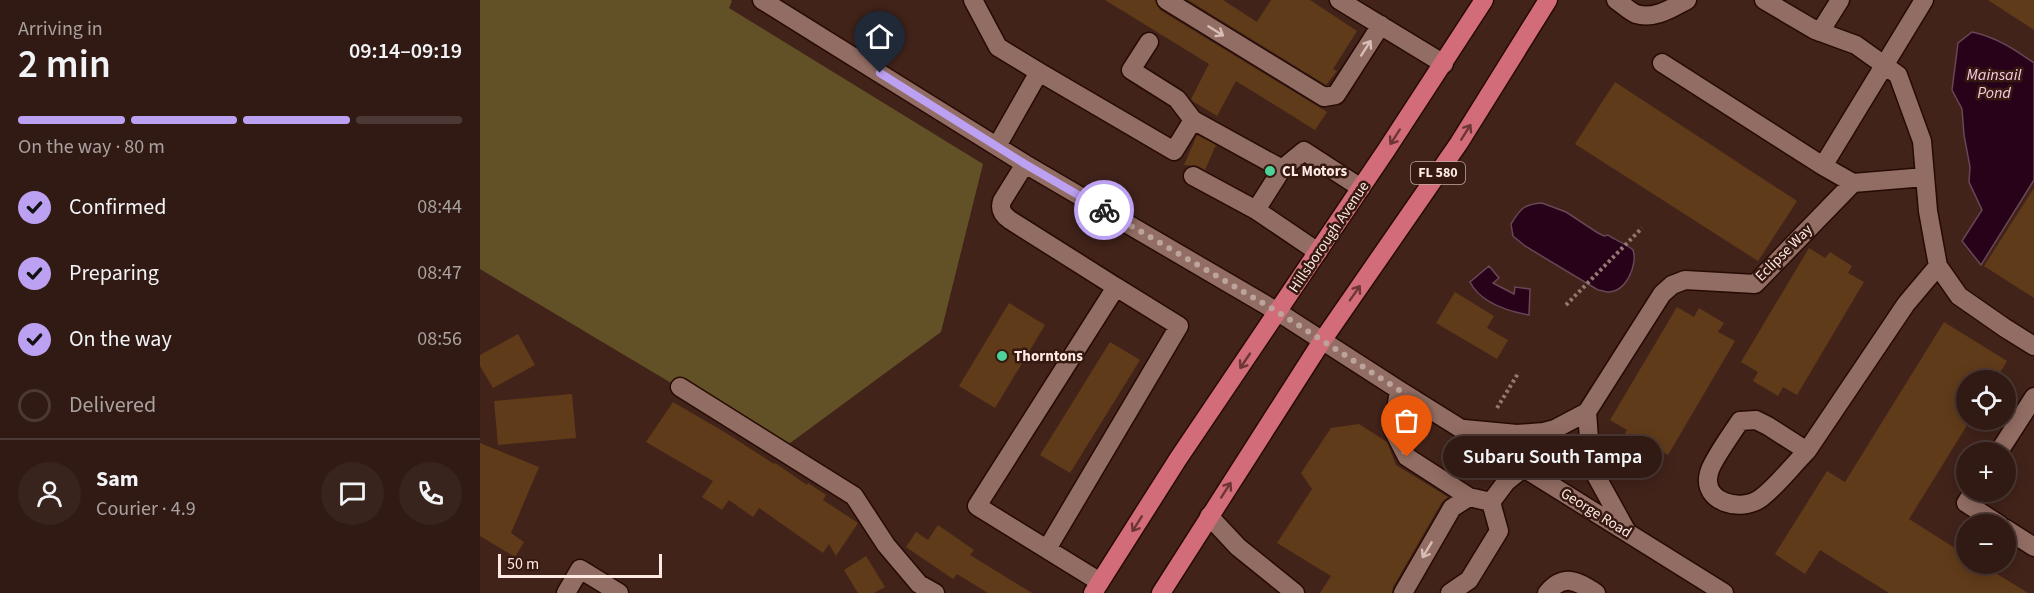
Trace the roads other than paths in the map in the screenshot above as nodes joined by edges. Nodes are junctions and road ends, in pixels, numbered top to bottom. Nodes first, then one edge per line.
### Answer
1 (762, 0) edge
2 (973, 0) edge
3 (1166, 0) edge
4 (1339, 0) edge
5 (1484, 0) edge
6 (1548, 0) edge
7 (1616, 0) edge
8 (1687, 0) edge
9 (1764, 0) edge
10 (1840, 0) edge
11 (1924, 0) edge
12 (1381, 26) junction
13 (1820, 32) junction
14 (1149, 42) dead end
15 (1662, 63) dead end
16 (1444, 64) junction
17 (1883, 65) junction
18 (1039, 72) junction
19 (1193, 120) junction
20 (997, 146) junction
21 (1025, 164) junction
22 (1822, 166) junction
23 (1282, 169) junction
24 (1193, 176) dead end
25 (1925, 177) junction
26 (1853, 183) junction
27 (1361, 188) junction
28 (1256, 210) junction
29 (1318, 252) junction
30 (1938, 266) junction
31 (1116, 287) junction
32 (1278, 312) junction
33 (1322, 341) junction
34 (2034, 346) edge
35 (680, 387) dead end
36 (1399, 390) junction
37 (2034, 397) edge
38 (1587, 412) junction
39 (1459, 428) junction
40 (2005, 442) edge
41 (1807, 451) junction
42 (1523, 468) junction
43 (1469, 497) junction
44 (1491, 502) junction
45 (1967, 502) edge
46 (1983, 514) edge
47 (1209, 516) junction
48 (1627, 532) junction
49 (2016, 535) edge
50 (2034, 547) edge
51 (1047, 549) junction
52 (1097, 588) edge
53 (566, 593) edge
54 (619, 593) edge
55 (935, 593) edge
56 (1161, 593) edge
57 (1295, 593) edge
58 (1403, 593) edge
59 (1450, 593) edge
60 (1547, 593) edge
61 (1596, 593) edge
62 (1724, 593) edge

1 - 20 street, George Road
2 - 18 street
3 -> 12 street
4 - 12 street
5 - 16 main road, Hillsborough Avenue
33 -> 6 main road, FL 580
7 - 8 street
9 - 13 street
10 - 13 street
11 - 17 street
12 - 16 street
13 - 17 street
14 - 19 street
15 - 22 street
16 -> 27 main road, Hillsborough Avenue
17 - 22 street
17 - 25 street
18 - 19 street
18 - 20 street
19 - 23 street
20 - 21 street, George Road
21 - 31 street
21 - 32 street, George Road
22 - 26 street
23 - 27 street
23 - 28 street
24 - 28 street
25 - 26 street
25 - 30 street
26 - 38 street, Eclipse Way
27 - 29 main road, Hillsborough Avenue
28 - 29 street
29 - 32 main road, Hillsborough Avenue
30 - 34 street
30 - 41 street
31 - 51 street
31 - 51 street
32 - 33 street, George Road
32 -> 52 main road, Hillsborough Avenue
33 - 36 street, George Road
47 -> 33 main road, FL 580
35 - 55 street
36 - 39 street, George Road
36 - 43 street
37 - 40 street
38 - 39 street
38 - 48 street
39 - 42 street, George Road
41 - 41 street
42 - 44 street
42 - 48 street, George Road
43 - 44 street
43 -> 58 street
44 - 59 street
45 - 46 street
47 - 56 main road, FL 580
47 - 57 street
48 - 62 street, George Road
49 - 50 street
51 - 52 street
53 - 54 street
60 - 61 street

